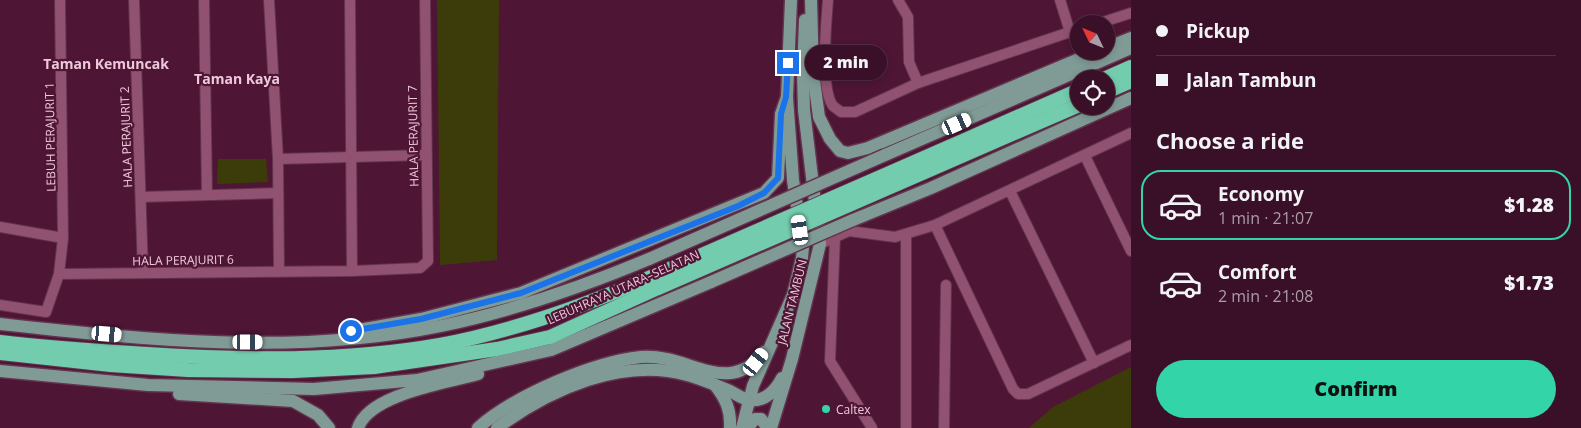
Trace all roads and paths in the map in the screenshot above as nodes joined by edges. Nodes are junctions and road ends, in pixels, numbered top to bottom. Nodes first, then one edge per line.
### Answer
1 (60, 0) edge
2 (134, 0) edge
3 (204, 0) edge
4 (269, 0) edge
5 (350, 0) edge
6 (425, 0) edge
7 (791, 0) edge
8 (807, 0) edge
9 (811, 0) edge
10 (828, 0) edge
11 (1060, 0) edge
12 (900, 1) edge
13 (1131, 13) edge
14 (1115, 18) edge
15 (1070, 21) edge
16 (1070, 33) edge
17 (1131, 38) edge
18 (1115, 44) edge
19 (1131, 48) edge
20 (1077, 60) edge
21 (1131, 67) edge
22 (1115, 74) edge
23 (1131, 81) edge
24 (918, 83) junction
25 (1115, 88) edge
26 (1070, 94) edge
27 (786, 97) junction
28 (1131, 98) edge
29 (1070, 109) edge
30 (1131, 133) edge
31 (426, 155) junction
32 (1085, 156) junction
33 (351, 158) junction
34 (278, 159) junction
35 (894, 178) junction
36 (1010, 191) junction
37 (278, 193) junction
38 (207, 195) junction
39 (141, 197) junction
40 (935, 225) junction
41 (0, 227) edge
42 (906, 235) junction
43 (835, 236) junction
44 (63, 238) junction
45 (820, 244) junction
46 (1131, 251) edge
47 (420, 268) joint
48 (279, 271) junction
49 (352, 271) junction
50 (143, 273) junction
51 (59, 274) junction
52 (657, 281) junction
53 (946, 285) dead end
54 (0, 305) edge
55 (0, 324) edge
56 (774, 339) junction
57 (318, 341) junction
58 (0, 342) edge
59 (1131, 345) edge
60 (551, 350) junction
61 (0, 353) edge
62 (792, 360) junction
63 (1094, 363) junction
64 (0, 371) edge
65 (714, 384) junction
66 (148, 385) junction
67 (749, 400) junction
68 (329, 428) edge
69 (358, 428) edge
70 (478, 428) edge
71 (497, 428) edge
72 (730, 428) edge
73 (742, 428) edge
74 (747, 428) edge
75 (770, 428) edge
76 (872, 428) edge
77 (906, 428) edge
78 (944, 428) edge

1 - 44 street, LEBUH PERAJURIT 1
2 - 39 street, HALA PERAJURIT 2
3 - 38 street
4 - 34 street
5 - 33 street
6 - 31 street, HALA PERAJURIT 7
7 - 27 main road, JALAN TAMBUN
8 - 45 main road, JALAN TAMBUN
9 - 20 main road
10 - 24 street
11 - 15 street
12 - 24 street
13 - 14 street
16 - 24 street
17 - 18 main road
19 - 57 main road, bridge
21 - 22 highway
23 - 25 highway
26 - 35 highway, LEBUHRAYA UTARA–SELATAN
27 - 56 main road, JALAN TAMBUN
27 - 57 main road
28 - 60 main road, bridge
29 - 35 highway, LEBUHRAYA UTARA–SELATAN
30 - 32 street
31 - 33 street
31 - 47 street, HALA PERAJURIT 7
32 - 36 street
32 - 46 street
33 - 34 street
33 - 49 street
34 - 37 street
35 - 52 highway, LEBUHRAYA UTARA–SELATAN, bridge
36 - 40 street
36 - 63 street
37 - 38 street
37 - 48 street
38 - 39 street
39 - 50 street, HALA PERAJURIT 2
40 - 42 street
40 - 63 street
41 - 44 street
42 - 43 street
42 - 77 street
43 - 45 street
43 - 76 street
44 - 51 street, LEBUH PERAJURIT 1
45 - 62 main road, JALAN TAMBUN
47 - 49 street, HALA PERAJURIT 6
48 - 49 street, HALA PERAJURIT 6
48 - 50 street, HALA PERAJURIT 6
50 - 51 street, HALA PERAJURIT 6
51 - 54 street
52 - 58 highway, LEBUHRAYA UTARA–SELATAN
52 - 61 highway, LEBUHRAYA UTARA–SELATAN
53 - 78 street
55 - 57 main road
56 - 67 main road, JALAN TAMBUN
56 - 70 main road
59 - 63 street
60 - 66 main road
60 - 69 main road
62 - 67 main road
62 - 75 main road, JALAN TAMBUN
64 - 66 main road
65 - 67 main road
65 - 71 main road
65 - 72 main road
66 - 68 main road
67 - 73 main road, JALAN TAMBUN
74 - 75 main road

